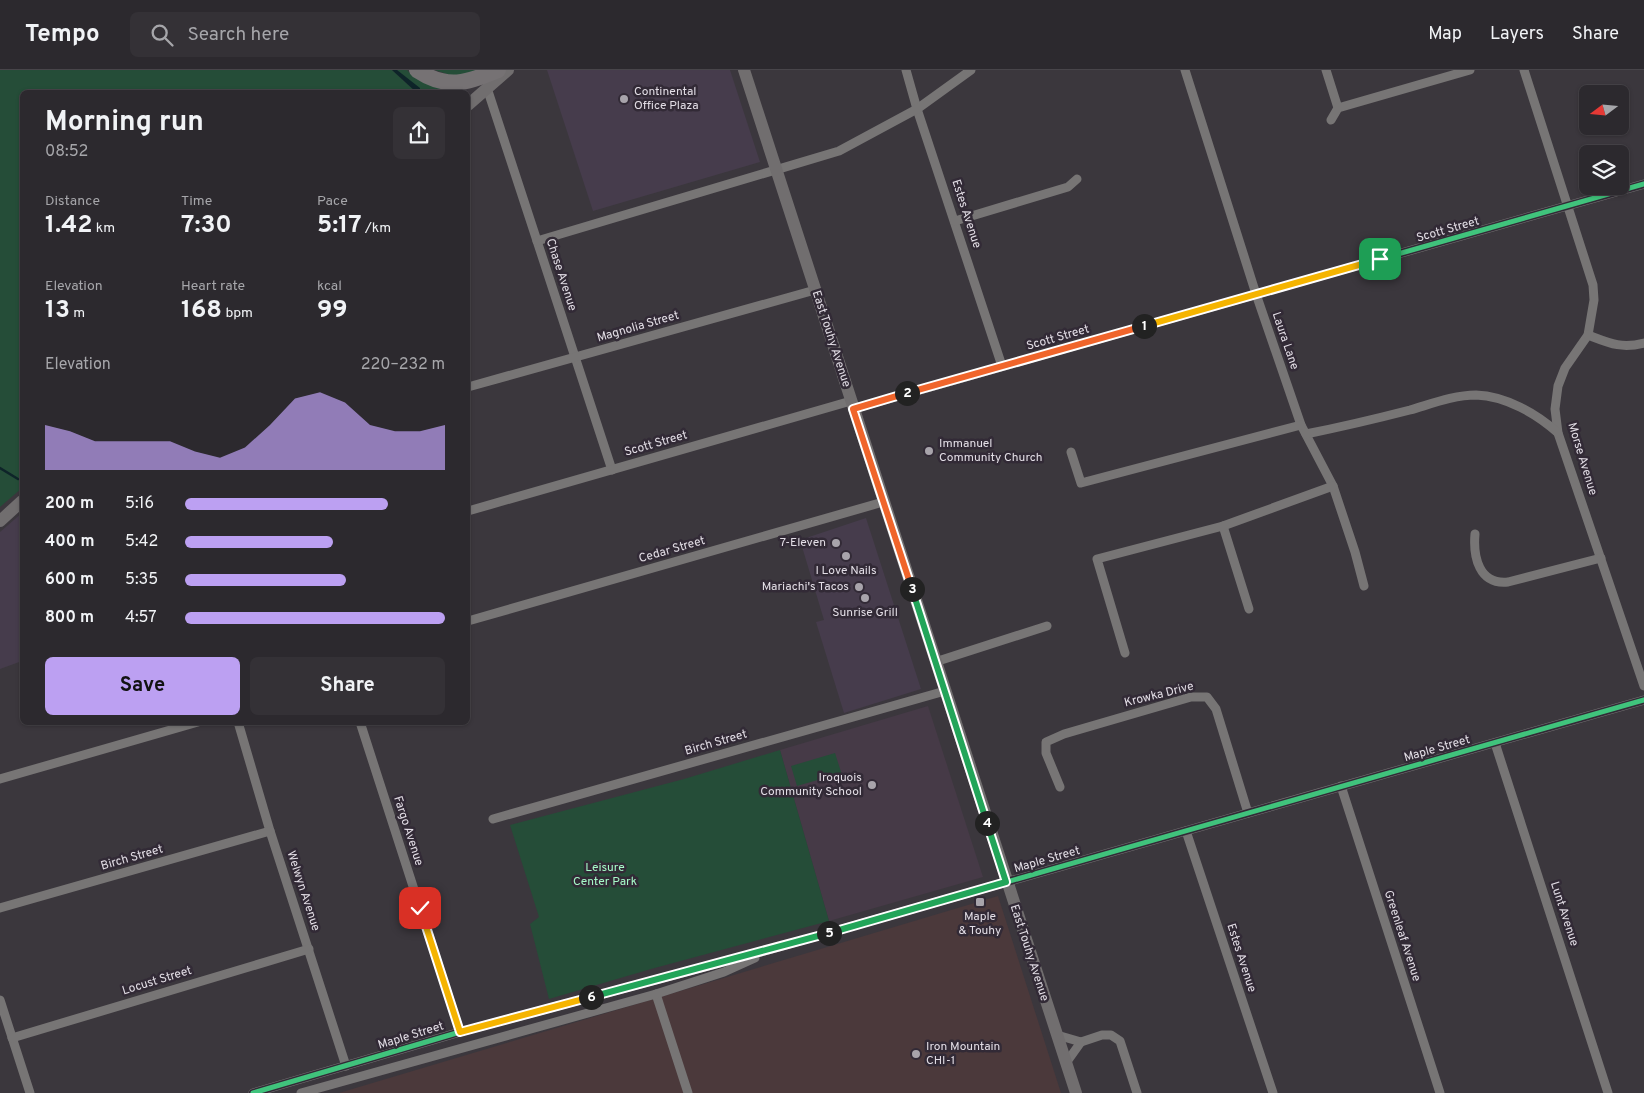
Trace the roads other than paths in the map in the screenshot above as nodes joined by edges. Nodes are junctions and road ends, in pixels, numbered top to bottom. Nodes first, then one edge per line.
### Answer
1 (417, 70) edge
2 (498, 70) edge
3 (508, 70) edge
4 (744, 70) edge
5 (906, 70) edge
6 (971, 70) edge
7 (1184, 70) edge
8 (1326, 70) edge
9 (1470, 70) edge
10 (1524, 70) edge
11 (487, 88) junction
12 (470, 104) edge
13 (1338, 108) junction
14 (917, 109) junction
15 (1331, 120) dead end
16 (776, 170) junction
17 (1077, 179) dead end
18 (1644, 184) edge
19 (1568, 206) junction
20 (955, 221) junction
21 (537, 241) junction
22 (815, 290) junction
23 (1256, 294) junction
24 (1588, 335) junction
25 (1644, 343) edge
26 (575, 358) junction
27 (1002, 366) junction
28 (470, 386) edge
29 (852, 405) junction
30 (1301, 425) junction
31 (1558, 433) junction
32 (1306, 434) junction
33 (1072, 452) dead end
34 (612, 470) junction
35 (1332, 486) junction
36 (883, 502) junction
37 (20, 503) edge
38 (470, 510) edge
39 (0, 521) edge
40 (1223, 526) junction
41 (1475, 534) dead end
42 (1601, 558) junction
43 (1364, 586) dead end
44 (1249, 609) dead end
45 (470, 620) edge
46 (1047, 626) dead end
47 (1125, 653) dead end
48 (935, 662) junction
49 (1644, 686) edge
50 (945, 691) junction
51 (1644, 700) edge
52 (239, 725) edge
53 (361, 725) edge
54 (170, 726) edge
55 (1495, 742) junction
56 (0, 779) edge
57 (1341, 786) junction
58 (1060, 787) dead end
59 (1248, 813) junction
60 (493, 819) dead end
61 (270, 831) junction
62 (1186, 831) junction
63 (1006, 882) junction
64 (0, 908) edge
65 (309, 949) junction
66 (772, 949) junction
67 (656, 994) junction
68 (0, 1000) edge
69 (460, 1032) junction
70 (1057, 1035) junction
71 (12, 1038) junction
72 (1081, 1042) junction
73 (1066, 1063) junction
74 (346, 1066) junction
75 (314, 1091) edge
76 (30, 1093) edge
77 (253, 1093) edge
78 (300, 1093) edge
79 (688, 1093) edge
80 (1076, 1093) edge
81 (1137, 1093) edge
82 (1273, 1093) edge
83 (1440, 1093) edge
84 (1608, 1093) edge

1 - 2 highway
3 - 11 main road
4 - 16 main road, East Touhy Avenue
5 - 14 street, Estes Avenue
6 - 14 street
7 - 23 street, Laura Lane
8 - 13 street
9 - 13 street
10 - 19 street, Morse Avenue
11 - 12 main road
11 - 21 street, Chase Avenue
13 - 15 street
14 - 16 street
14 - 20 street, Estes Avenue
16 - 21 street
16 - 22 main road, East Touhy Avenue
17 - 20 street
18 - 19 street, Scott Street
19 - 23 street, Scott Street
19 - 24 street, Morse Avenue
20 - 27 street, Estes Avenue
21 - 26 street, Chase Avenue
22 - 26 street, Magnolia Street
22 - 29 main road, East Touhy Avenue
23 - 27 street, Scott Street
23 - 30 street, Laura Lane
24 - 25 street
24 - 31 street, Morse Avenue
26 - 28 street, Magnolia Street
26 - 34 street, Chase Avenue
27 - 29 street, Scott Street
29 - 34 street, Scott Street
29 - 36 main road, East Touhy Avenue
30 - 32 street, Laura Lane
30 - 33 street
31 - 32 street
31 - 42 street, Morse Avenue
32 - 35 street, Laura Lane
34 - 38 street, Scott Street
35 - 40 street
35 - 43 street, Laura Lane
36 - 45 street, Cedar Street
36 - 48 main road, East Touhy Avenue
37 - 39 main road
40 - 44 street
40 - 47 street
41 - 42 street
42 - 49 street, Morse Avenue
46 - 48 street
48 - 50 main road, East Touhy Avenue
50 - 60 street, Birch Street
50 - 63 main road, East Touhy Avenue
51 - 55 street, Maple Street
52 - 61 street, Welwyn Avenue
53 - 69 street, Fargo Avenue
54 - 56 street
55 - 57 street, Maple Street
55 - 84 street, Lunt Avenue
57 - 59 street, Maple Street
57 - 83 street, Greenleaf Avenue
58 - 59 street, Krowka Drive
59 - 62 street, Maple Street
61 - 64 street, Birch Street
61 - 65 street, Welwyn Avenue
62 - 63 street, Maple Street
62 - 82 street, Estes Avenue
63 - 66 street, Maple Street
63 - 70 main road, East Touhy Avenue
65 - 71 street, Locust Street
65 - 74 street, Welwyn Avenue
66 - 67 street, Maple Street
66 - 69 street, Maple Street
67 - 75 street, Maple Street
67 - 79 street
68 - 71 street
69 - 74 street, Maple Street
70 - 72 street
70 - 73 main road, East Touhy Avenue
71 - 76 street
72 - 73 street
72 - 81 street
73 - 80 main road, East Touhy Avenue
74 - 77 street, Maple Street
75 - 78 street, Maple Street

